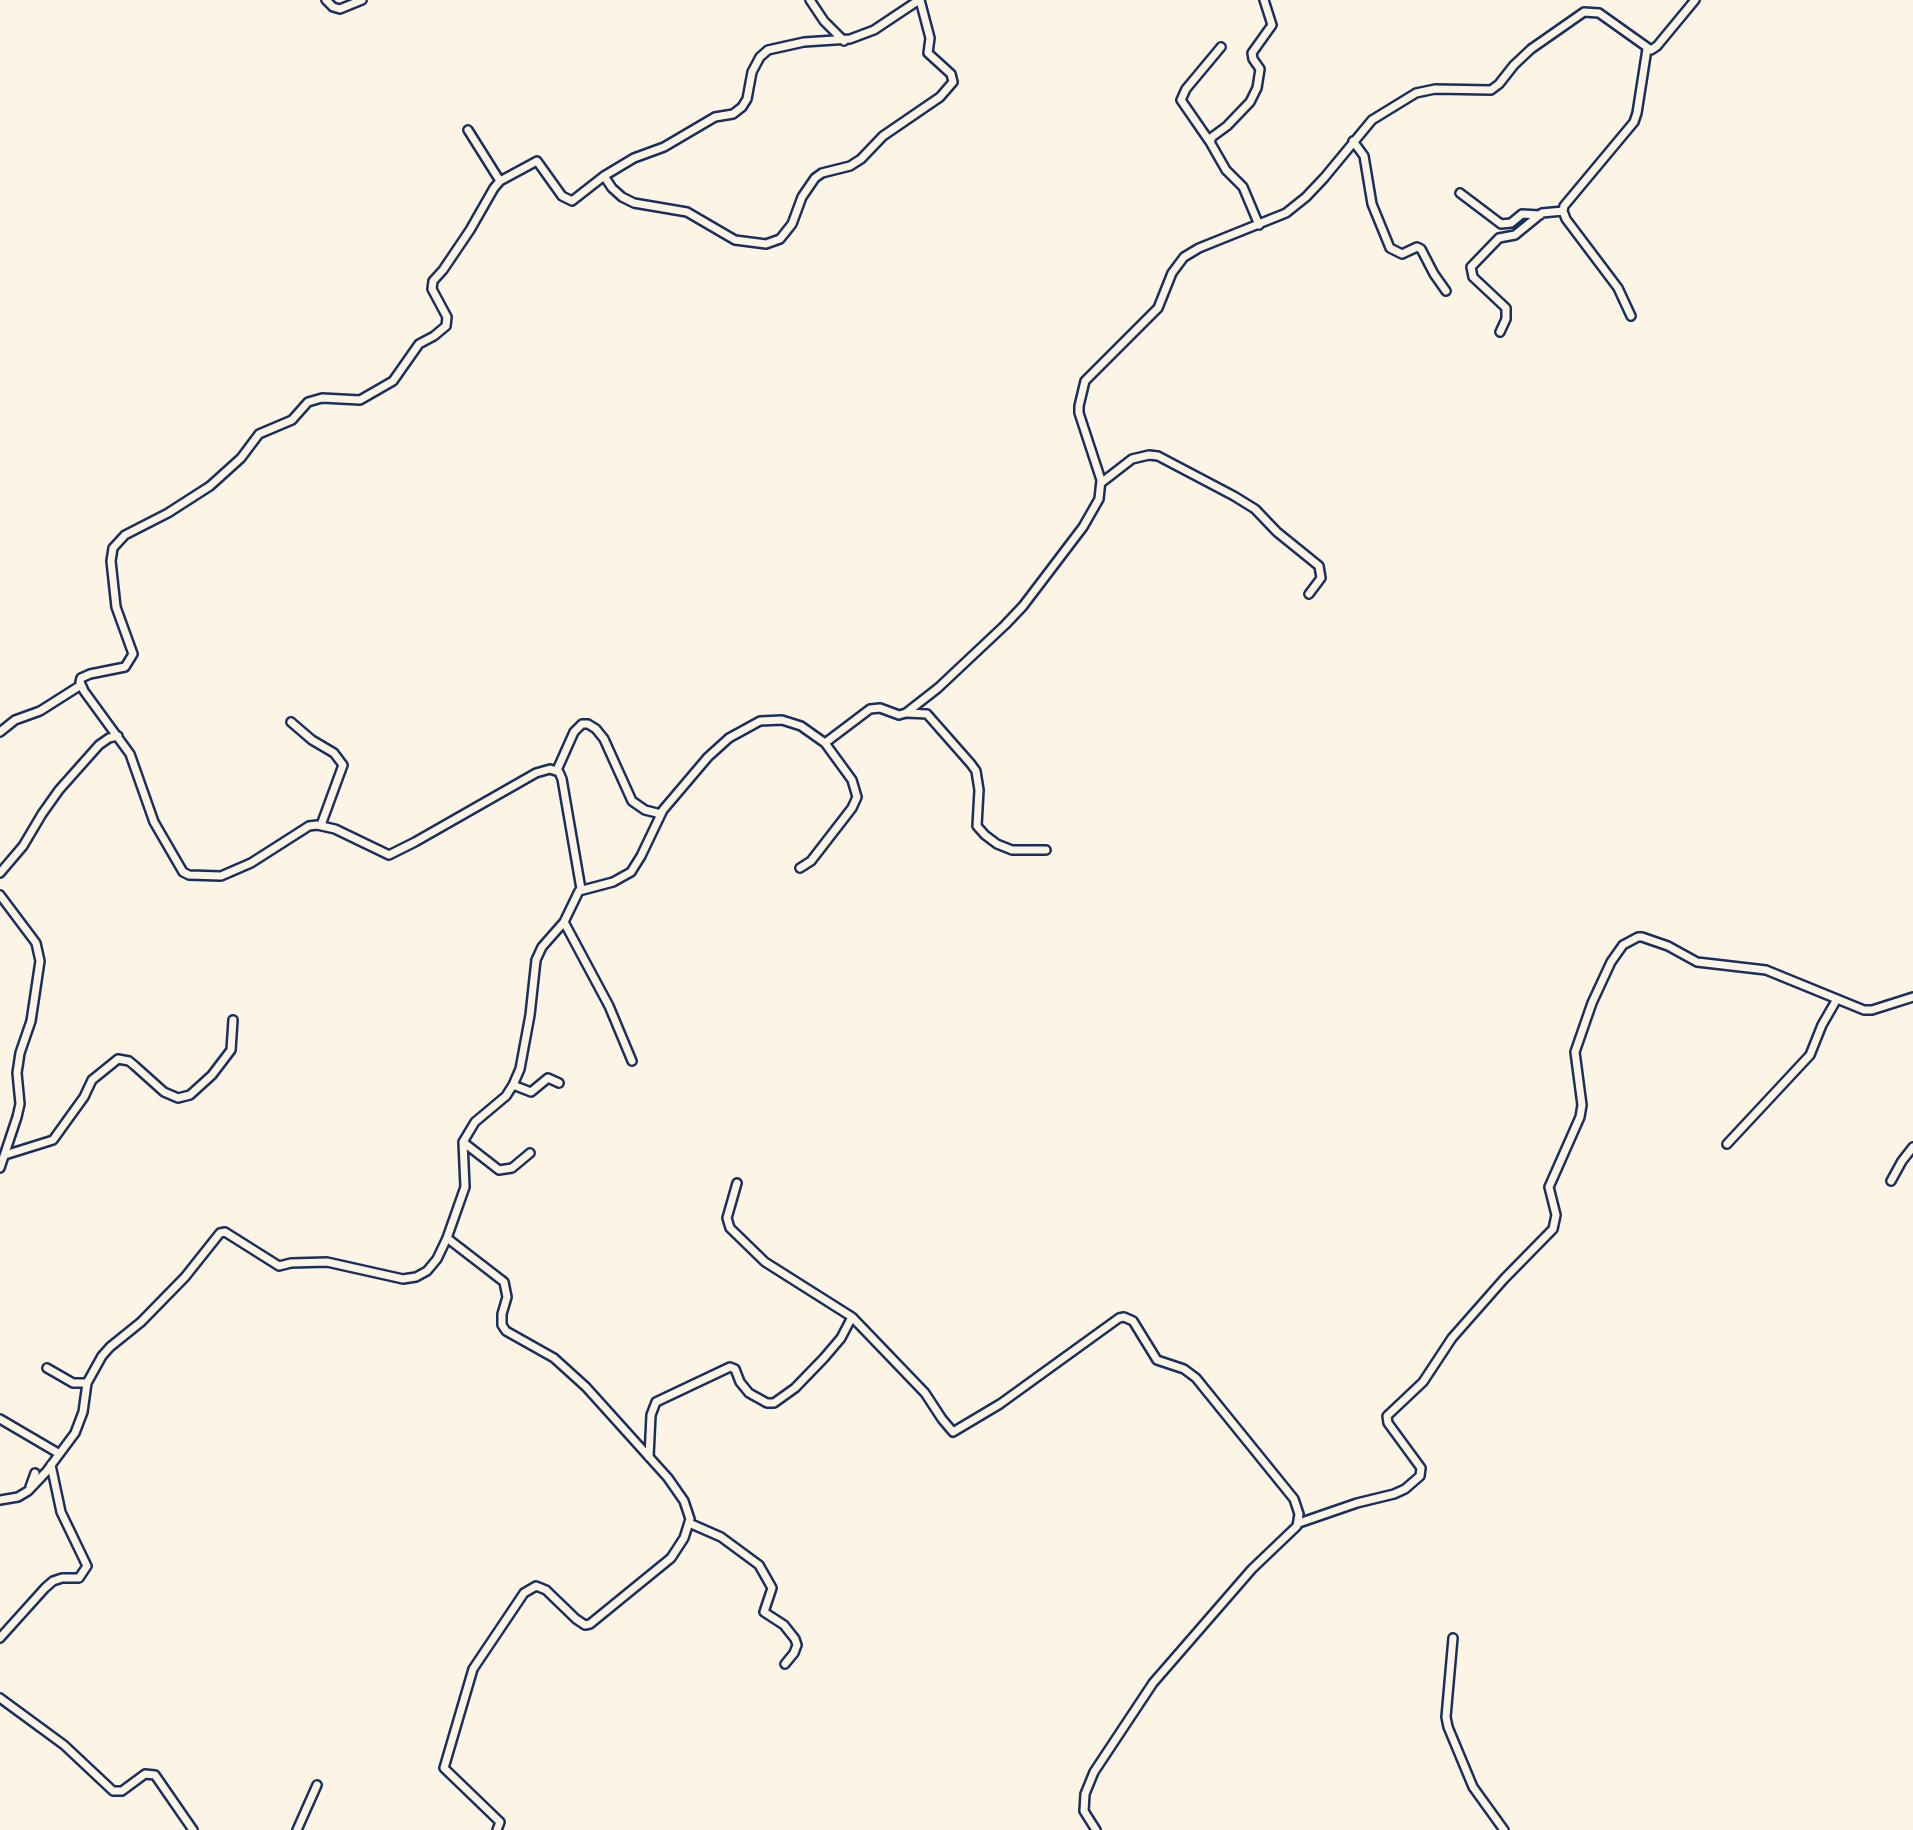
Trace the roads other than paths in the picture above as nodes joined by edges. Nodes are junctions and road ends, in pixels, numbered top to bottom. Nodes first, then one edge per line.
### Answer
1 (326, 0) edge
2 (362, 0) edge
3 (810, 0) edge
4 (919, 0) edge
5 (1264, 0) edge
6 (1695, 0) edge
7 (844, 41) junction
8 (1221, 47) dead end
9 (1647, 49) junction
10 (468, 130) dead end
11 (1353, 141) junction
12 (1210, 142) junction
13 (604, 176) junction
14 (500, 181) junction
15 (1460, 193) dead end
16 (1563, 211) junction
17 (1540, 215) junction
18 (1259, 225) junction
19 (1446, 291) dead end
20 (1631, 316) dead end
21 (1500, 332) dead end
22 (1101, 483) junction
23 (1309, 594) dead end
24 (81, 685) junction
25 (907, 713) junction
26 (291, 722) dead end
27 (0, 732) edge
28 (118, 736) junction
29 (825, 743) junction
30 (556, 770) junction
31 (661, 814) junction
32 (321, 825) junction
33 (1046, 850) dead end
34 (800, 868) dead end
35 (0, 873) edge
36 (581, 889) junction
37 (0, 895) edge
38 (564, 922) junction
39 (1913, 997) edge
40 (1837, 999) junction
41 (233, 1020) dead end
42 (632, 1061) dead end
43 (559, 1083) dead end
44 (513, 1086) junction
45 (463, 1142) junction
46 (1727, 1144) dead end
47 (1913, 1147) edge
48 (530, 1153) dead end
49 (2, 1162) edge
50 (1891, 1181) dead end
51 (737, 1183) dead end
52 (447, 1238) junction
53 (852, 1317) junction
54 (47, 1368) dead end
55 (87, 1383) junction
56 (0, 1419) edge
57 (58, 1453) junction
58 (649, 1457) junction
59 (51, 1465) junction
60 (35, 1473) dead end
61 (28, 1491) junction
62 (0, 1500) edge
63 (689, 1523) junction
64 (1299, 1523) junction
65 (0, 1637) edge
66 (1453, 1638) dead end
67 (785, 1664) dead end
68 (0, 1698) edge
69 (317, 1785) dead end
70 (193, 1830) edge
71 (297, 1830) edge
72 (498, 1830) edge
73 (1096, 1830) edge
74 (1504, 1830) edge

1 - 2 street
3 - 7 street
4 - 7 street
4 - 13 street
5 - 12 street
6 - 9 street
7 - 13 street
8 - 12 street
9 - 11 street
9 - 16 street
10 - 14 street
11 - 18 street
11 - 19 street
12 - 18 street
13 - 14 street
14 - 24 street
15 - 17 street
16 - 17 street
16 - 20 street
17 - 21 street
18 - 22 street
22 - 23 street
22 - 25 street
24 - 27 street
24 - 28 street
25 - 29 street
25 - 33 street
26 - 32 street
28 - 32 street
28 - 35 street
29 - 31 street
29 - 34 street
30 - 31 street
30 - 32 street
30 - 36 street
31 - 36 street
36 - 38 street
37 - 49 street
38 - 42 street
38 - 44 street
39 - 40 street
40 - 46 street
40 - 64 street
41 - 49 street
43 - 44 street
44 - 45 street
45 - 48 street
45 - 52 street
47 - 50 street
51 - 53 street
52 - 55 street
52 - 58 street
53 - 58 street
53 - 64 street
54 - 55 street
55 - 57 street
56 - 57 street
57 - 59 street
58 - 63 street
59 - 61 street
59 - 65 street
60 - 61 street
61 - 62 street
63 - 67 street
63 - 72 street
64 - 73 street
66 - 74 street
68 - 70 street
69 - 71 street

